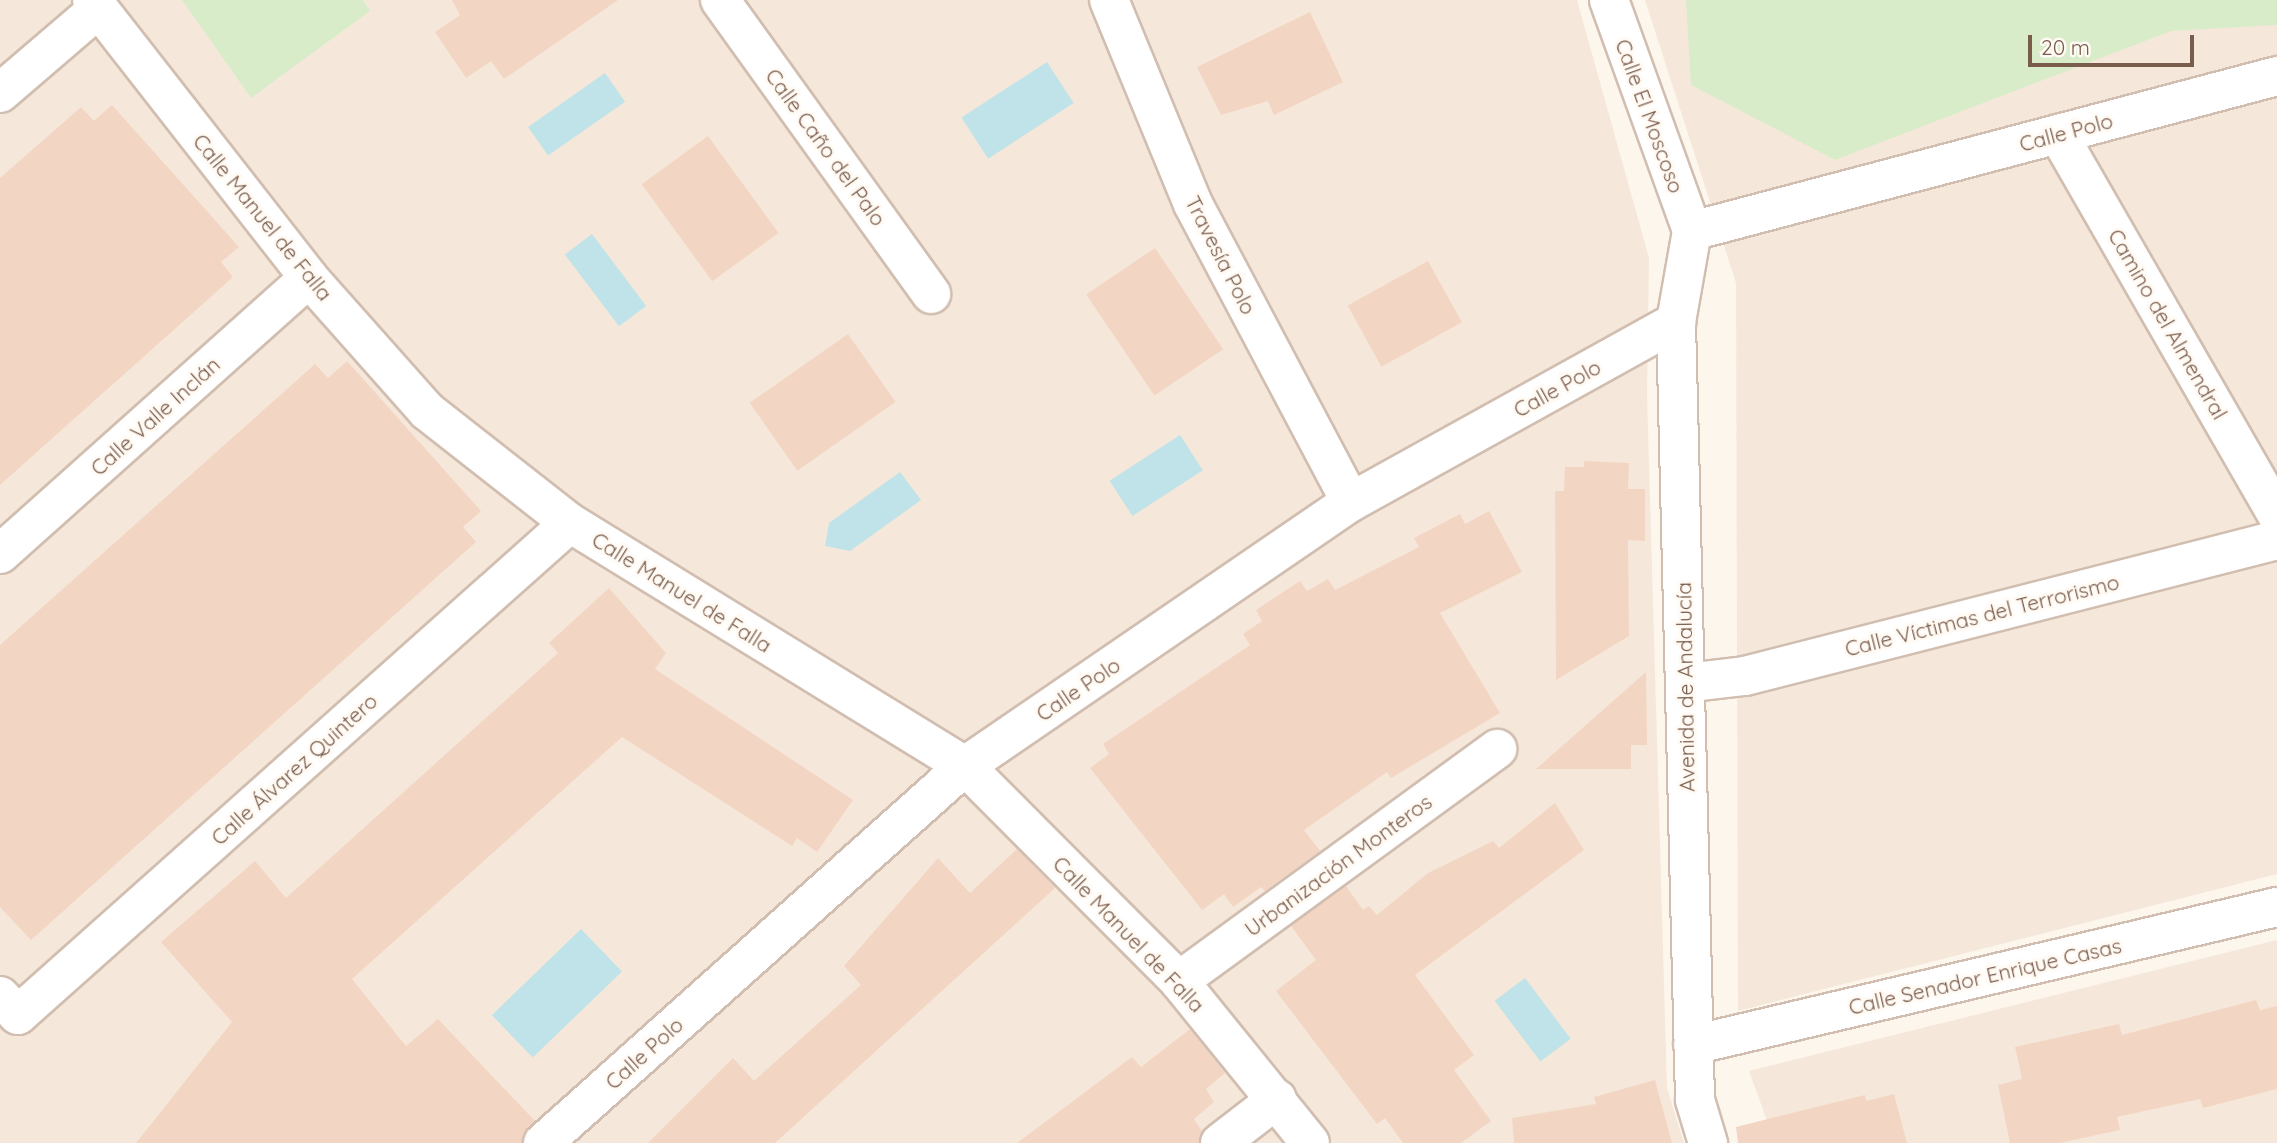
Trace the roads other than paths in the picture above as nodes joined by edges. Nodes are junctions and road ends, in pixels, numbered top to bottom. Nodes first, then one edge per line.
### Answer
1 (720, 0) edge
2 (1109, 0) edge
3 (1609, 0) edge
4 (95, 4) edge
5 (2277, 76) edge
6 (0, 93) edge
7 (2058, 134) junction
8 (1692, 231) junction
9 (309, 278) junction
10 (931, 294) dead end
11 (1676, 322) junction
12 (1351, 502) junction
13 (2277, 515) edge
14 (570, 523) junction
15 (2277, 540) edge
16 (0, 554) edge
17 (1685, 683) junction
18 (1497, 748) dead end
19 (965, 766) junction
20 (2277, 906) edge
21 (1179, 981) junction
22 (9, 1005) edge
23 (1693, 1045) junction
24 (1277, 1099) junction
25 (542, 1143) edge
26 (1220, 1143) edge
27 (1310, 1143) edge
28 (1708, 1143) edge

1 - 10 street, Calle Caño del Palo
2 - 12 street, Travesía Polo
3 - 8 street, Calle El Moscoso
4 - 6 street
4 - 9 street, Calle Manuel de Falla
5 - 7 street, Calle Polo
7 - 8 street, Calle Polo
7 - 13 street, Camino del Almendral
8 - 11 street, Avenida de Andalucía
9 - 14 street, Calle Manuel de Falla
9 - 16 street, Calle Valle Inclán
11 - 12 street, Calle Polo
11 - 17 street, Avenida de Andalucía
12 - 19 street, Calle Polo
14 - 19 street, Calle Manuel de Falla
14 - 22 street, Calle Álvarez Quintero
15 - 17 street, Calle Víctimas del Terrorismo
17 - 23 street, Avenida de Andalucía
18 - 21 street, Urbanización Monteros
19 - 21 street, Calle Manuel de Falla
19 - 25 street, Calle Polo
20 - 23 street, Calle Senador Enrique Casas
21 - 24 street, Calle Manuel de Falla
23 - 28 street, Avenida de Andalucía
24 - 26 street
24 - 27 street, Calle Manuel de Falla

